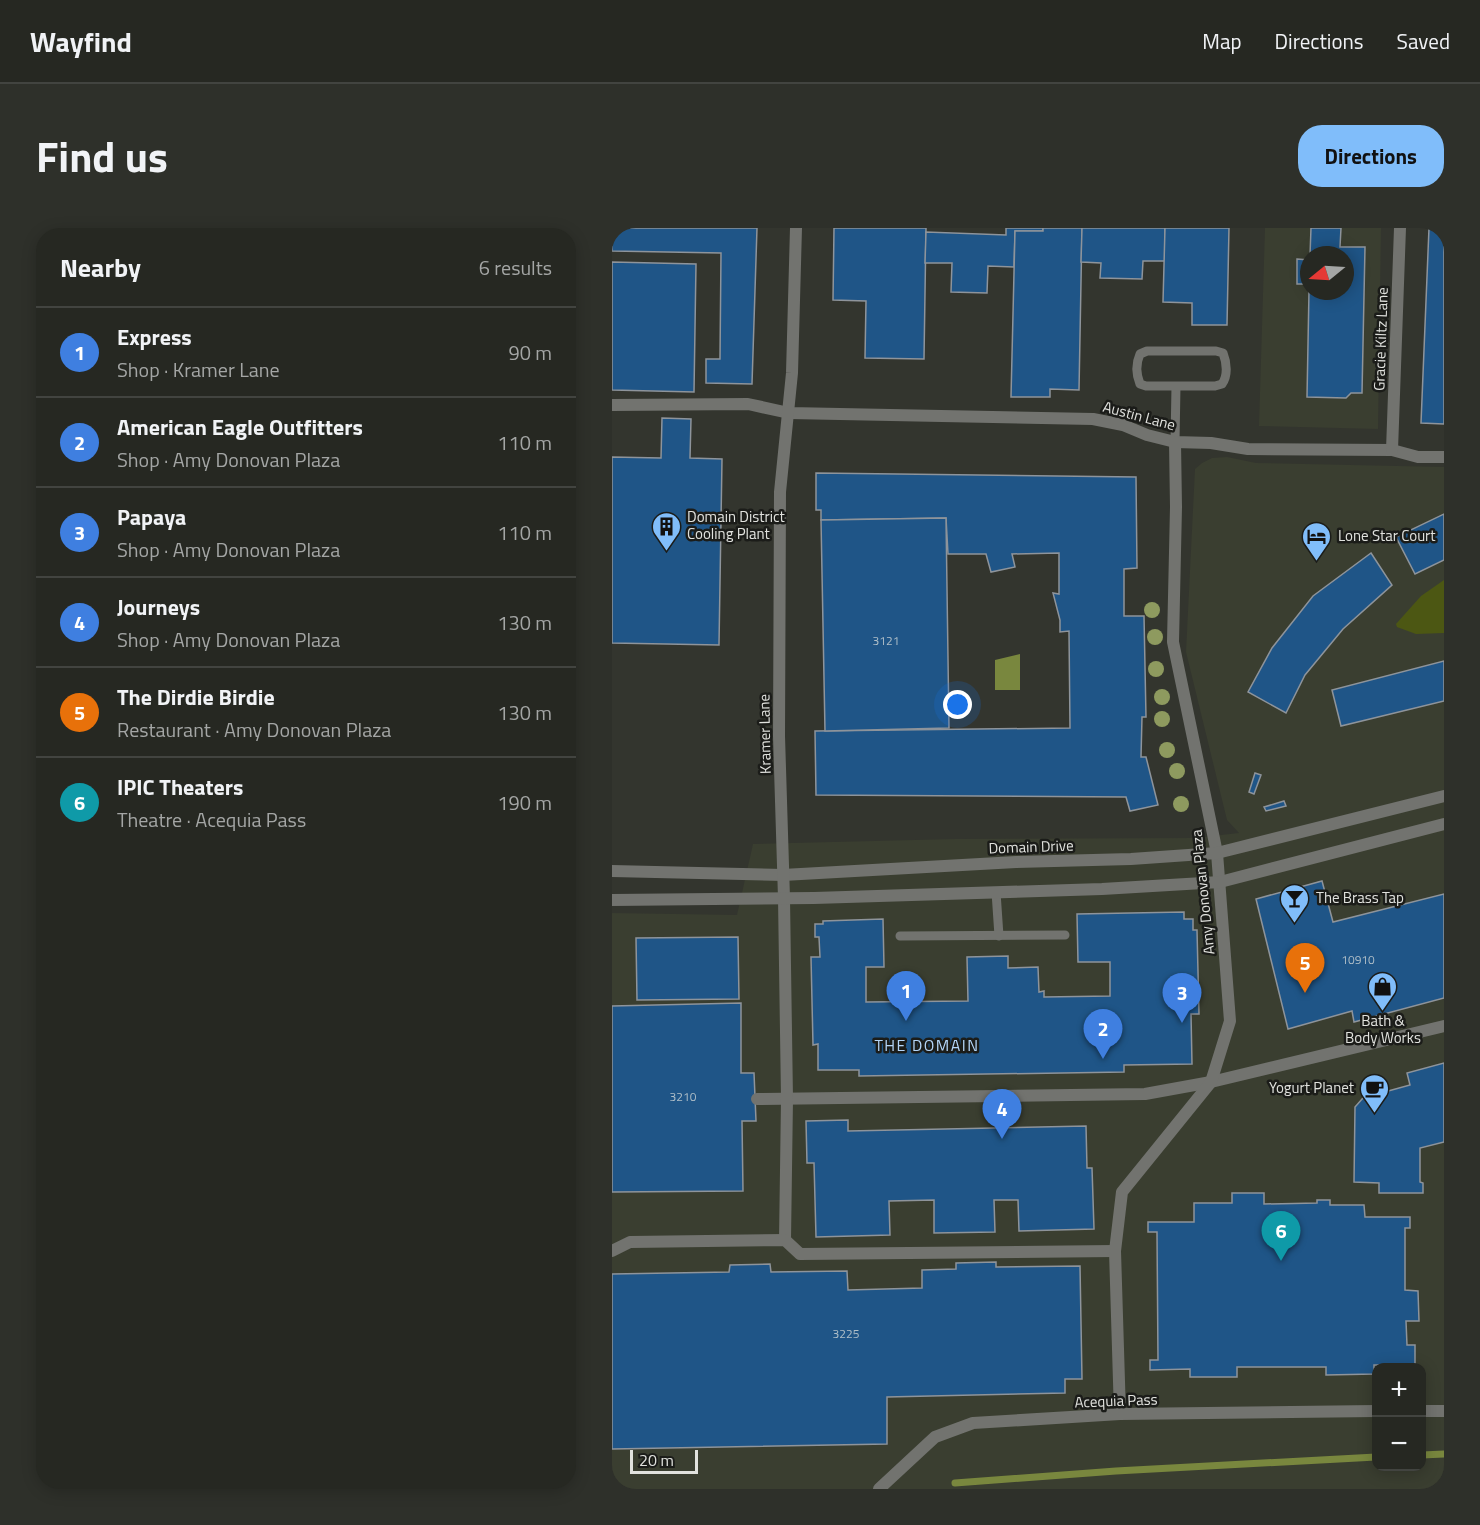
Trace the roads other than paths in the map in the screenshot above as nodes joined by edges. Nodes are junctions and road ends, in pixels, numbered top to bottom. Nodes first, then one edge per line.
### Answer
1 (796, 228) edge
2 (1400, 228) edge
3 (1176, 386) junction
4 (612, 405) edge
5 (789, 413) junction
6 (1175, 442) junction
7 (1392, 450) junction
8 (1444, 457) edge
9 (1444, 796) edge
10 (1444, 824) edge
11 (1217, 853) junction
12 (612, 871) edge
13 (783, 875) junction
14 (1220, 882) junction
15 (996, 892) junction
16 (784, 898) junction
17 (612, 900) edge
18 (1065, 935) dead end
19 (900, 936) dead end
20 (999, 936) junction
21 (1444, 1026) edge
22 (1211, 1082) junction
23 (757, 1099) dead end
24 (788, 1099) junction
25 (785, 1240) junction
26 (612, 1251) edge
27 (1115, 1251) junction
28 (1444, 1410) edge
29 (1372, 1411) edge
30 (1426, 1411) edge
31 (1120, 1414) junction
32 (879, 1489) edge

1 - 5 street, Kramer Lane
2 - 7 street, Gracie Kiltz Lane
3 - 3 lane
3 - 6 lane
4 - 5 street, Austin Lane
5 - 6 street, Austin Lane
5 - 13 street, Kramer Lane
6 - 7 street, Austin Lane
6 - 11 street, Amy Donovan Plaza
7 - 8 street, Austin Lane
9 - 11 street, Domain Drive
10 - 14 street
11 - 13 street, Domain Drive
11 - 14 street, Amy Donovan Plaza
12 - 13 street, Domain Drive
13 - 16 street, Kramer Lane
14 - 15 street
14 - 22 street, Amy Donovan Plaza
15 - 16 street
15 - 20 lane
16 - 17 street
16 - 24 street, Kramer Lane
18 - 20 lane
19 - 20 lane
21 - 22 street
22 - 24 street
22 - 27 street, Amy Donovan Plaza
23 - 24 street
24 - 25 street, Kramer Lane
25 - 26 street
25 - 27 street
27 - 31 street, Amy Donovan Plaza
28 - 30 street
29 - 31 street, Acequia Pass
31 - 32 street, Acequia Pass

